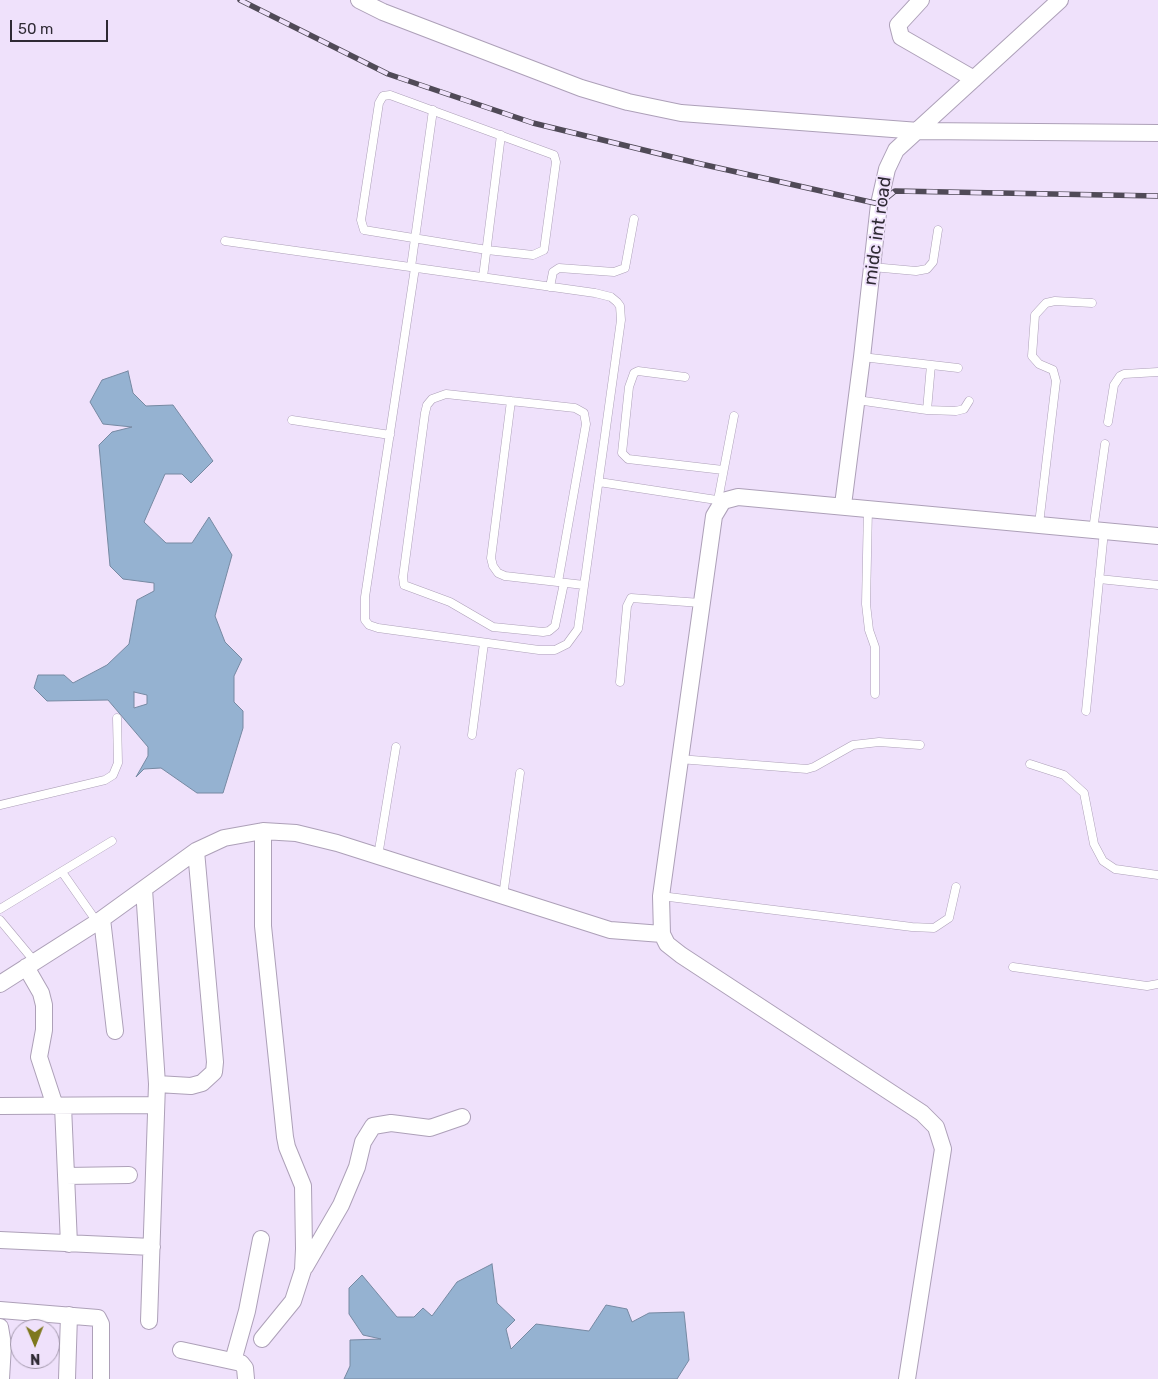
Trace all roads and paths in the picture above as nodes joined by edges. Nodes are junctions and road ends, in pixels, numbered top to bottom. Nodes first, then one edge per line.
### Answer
1 (359, 0) edge
2 (921, 0) edge
3 (1060, 0) edge
4 (974, 79) junction
5 (433, 110) junction
6 (919, 131) junction
7 (1158, 133) edge
8 (501, 135) junction
9 (634, 220) dead end
10 (938, 230) dead end
11 (415, 238) junction
12 (225, 242) dead end
13 (487, 250) junction
14 (872, 267) junction
15 (413, 268) junction
16 (483, 277) junction
17 (550, 287) junction
18 (1092, 303) dead end
19 (862, 357) junction
20 (931, 365) junction
21 (958, 368) dead end
22 (1158, 372) edge
23 (685, 377) dead end
24 (857, 400) junction
25 (511, 401) junction
26 (969, 401) dead end
27 (927, 410) junction
28 (734, 416) dead end
29 (292, 420) dead end
30 (1108, 422) dead end
31 (390, 435) junction
32 (1105, 444) dead end
33 (723, 470) junction
34 (599, 482) junction
35 (720, 500) junction
36 (843, 505) junction
37 (868, 508) junction
38 (1039, 524) junction
39 (1098, 530) junction
40 (1158, 536) edge
41 (1099, 580) junction
42 (561, 582) junction
43 (584, 585) junction
44 (1158, 585) edge
45 (701, 603) junction
46 (484, 643) junction
47 (620, 682) dead end
48 (875, 694) dead end
49 (1086, 711) dead end
50 (117, 718) dead end
51 (472, 735) dead end
52 (920, 745) dead end
53 (396, 747) dead end
54 (679, 759) junction
55 (1030, 764) dead end
56 (520, 773) dead end
57 (0, 805) edge
58 (263, 831) junction
59 (112, 842) dead end
60 (196, 851) junction
61 (378, 856) junction
62 (62, 872) junction
63 (1158, 875) edge
64 (956, 887) dead end
65 (144, 889) junction
66 (503, 896) junction
67 (662, 896) junction
68 (0, 909) edge
69 (0, 920) edge
70 (100, 920) junction
71 (662, 934) junction
72 (30, 964) junction
73 (1013, 967) dead end
74 (0, 984) edge
75 (1158, 984) edge
76 (115, 1031) dead end
77 (157, 1084) junction
78 (0, 1106) edge
79 (59, 1106) junction
80 (156, 1106) junction
81 (462, 1117) dead end
82 (129, 1175) dead end
83 (66, 1176) junction
84 (262, 1239) dead end
85 (0, 1240) edge
86 (69, 1244) junction
87 (152, 1248) junction
88 (303, 1270) junction
89 (0, 1310) edge
90 (69, 1315) junction
91 (149, 1321) dead end
92 (0, 1327) edge
93 (262, 1339) dead end
94 (180, 1350) dead end
95 (233, 1361) junction
96 (1, 1379) edge
97 (67, 1379) edge
98 (101, 1379) edge
99 (246, 1379) edge
100 (907, 1379) edge

1 - 6 street
2 - 4 street
3 - 4 street, midc int road
4 - 6 street, midc int road
5 - 8 lane
5 - 11 lane
5 - 11 lane
6 - 7 street
6 - 14 street, midc int road
8 - 13 lane
8 - 13 lane
9 - 17 lane
10 - 14 lane
11 - 13 lane
11 - 15 lane
12 - 15 lane
13 - 16 lane
14 - 19 street, midc int road
15 - 16 lane
15 - 31 lane
16 - 17 lane
17 - 34 lane
18 - 38 lane
19 - 20 lane
19 - 24 street, midc int road
20 - 21 lane
20 - 27 lane
22 - 30 lane
23 - 33 lane
24 - 27 lane
24 - 36 street, midc int road
25 - 42 lane
25 - 42 lane
25 - 42 lane
26 - 27 lane
28 - 33 lane
29 - 31 lane
31 - 46 lane
32 - 39 lane
33 - 35 lane
34 - 35 lane
34 - 43 lane
35 - 36 street
35 - 45 street
36 - 37 street
37 - 38 street
37 - 48 lane
38 - 39 street
39 - 40 street
39 - 41 lane
41 - 44 lane
41 - 49 lane
42 - 43 lane
43 - 46 lane
45 - 47 lane
45 - 54 street
46 - 51 lane
50 - 57 lane
52 - 54 lane
53 - 61 lane
54 - 67 street
55 - 63 lane
56 - 66 lane
58 - 60 street
58 - 61 street
58 - 88 street
59 - 62 lane
60 - 65 street
60 - 77 street
61 - 66 street
62 - 68 lane
62 - 70 lane
64 - 67 lane
65 - 70 street
65 - 77 street
66 - 71 street
67 - 71 street
69 - 72 lane
70 - 72 street
70 - 76 street
71 - 100 street
72 - 74 street
72 - 79 street
73 - 75 lane
77 - 80 street
78 - 79 street
79 - 80 street
79 - 83 street
80 - 87 street
81 - 88 street
82 - 83 street
83 - 86 street
84 - 95 street
85 - 86 street
86 - 87 street
87 - 91 street
88 - 93 street
89 - 90 street
90 - 97 street
90 - 98 street
92 - 96 street
94 - 95 street
95 - 99 street

